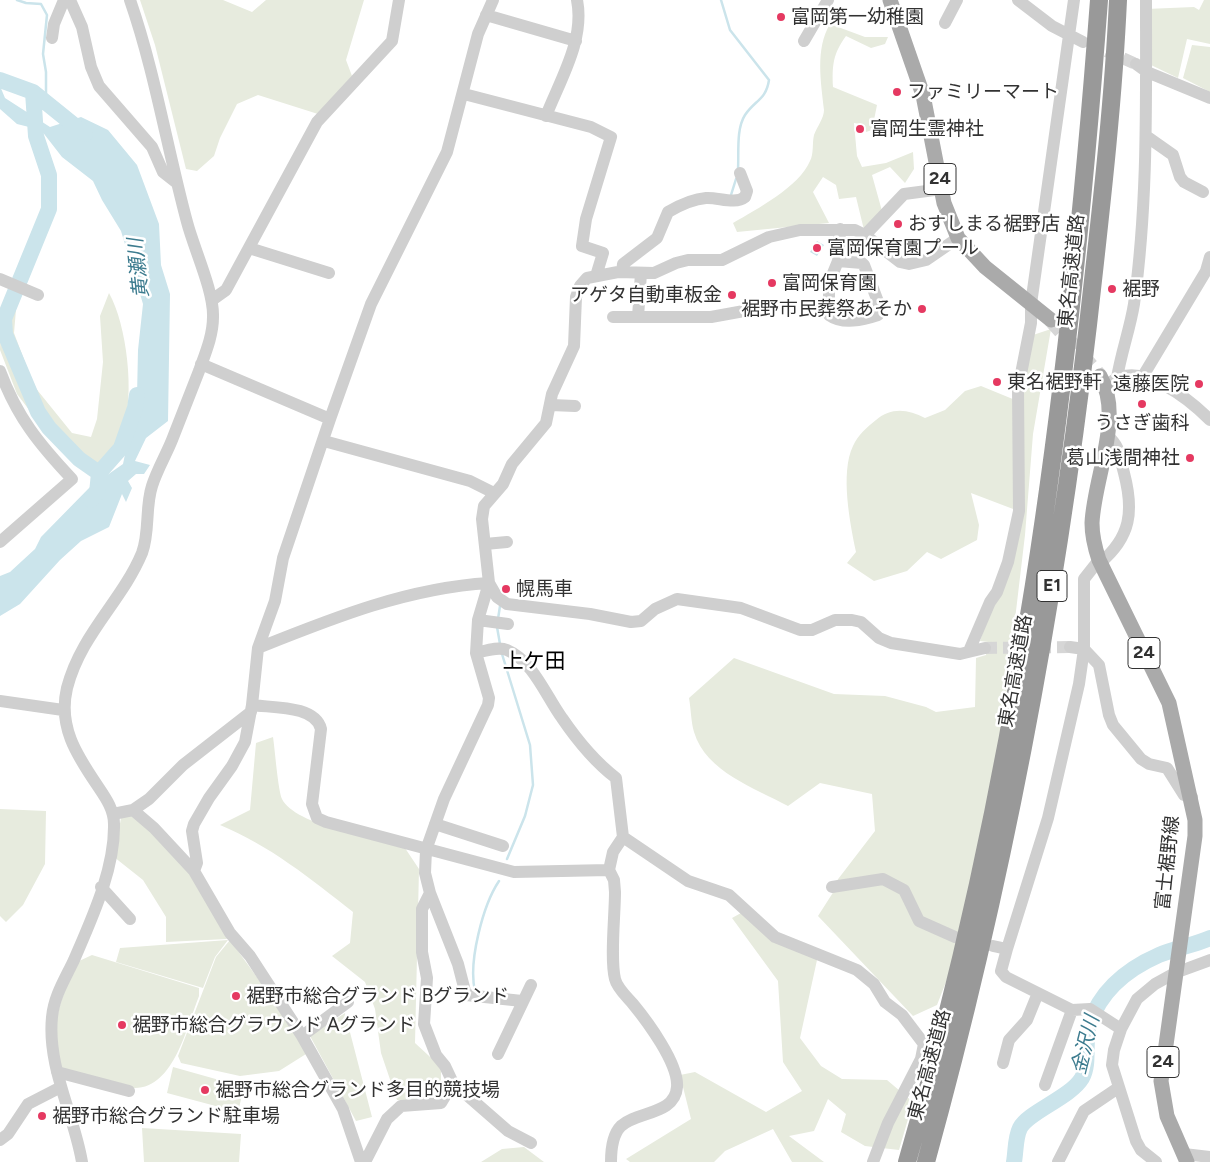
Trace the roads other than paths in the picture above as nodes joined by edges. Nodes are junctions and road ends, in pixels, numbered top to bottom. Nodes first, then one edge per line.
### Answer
1 (64, 0) edge
2 (70, 0) edge
3 (130, 0) edge
4 (399, 0) edge
5 (493, 0) edge
6 (577, 0) edge
7 (828, 0) edge
8 (890, 0) edge
9 (957, 0) edge
10 (1018, 0) edge
11 (1074, 0) edge
12 (1099, 0) edge
13 (1118, 0) edge
14 (1146, 0) edge
15 (486, 15) junction
16 (945, 23) dead end
17 (1071, 36) junction
18 (52, 38) dead end
19 (576, 41) junction
20 (804, 41) dead end
21 (1083, 42) tunnel mouth
22 (1136, 64) tunnel mouth
23 (1147, 72) junction
24 (464, 94) junction
25 (1210, 98) edge
26 (546, 116) junction
27 (1146, 136) junction
28 (740, 173) dead end
29 (177, 183) junction
30 (942, 190) junction
31 (1204, 192) dead end
32 (840, 229) junction
33 (866, 236) junction
34 (958, 238) junction
35 (249, 248) junction
36 (1210, 257) edge
37 (838, 261) junction
38 (622, 272) junction
39 (329, 273) dead end
40 (641, 273) junction
41 (596, 276) junction
42 (11, 285) edge
43 (38, 295) dead end
44 (212, 300) junction
45 (1031, 304) junction
46 (755, 309) dead end
47 (613, 317) dead end
48 (638, 317) junction
49 (1051, 320) tunnel mouth
50 (201, 364) junction
51 (0, 372) edge
52 (1143, 376) junction
53 (1107, 380) junction
54 (551, 405) junction
55 (575, 406) dead end
56 (330, 420) junction
57 (1210, 420) edge
58 (1107, 435) junction
59 (324, 440) junction
60 (494, 494) junction
61 (0, 542) edge
62 (507, 542) dead end
63 (485, 544) junction
64 (1099, 562) junction
65 (489, 582) junction
66 (478, 620) junction
67 (508, 624) dead end
68 (1070, 647) tunnel mouth
69 (258, 648) junction
70 (985, 648) tunnel mouth
71 (1084, 649) junction
72 (970, 651) junction
73 (476, 653) junction
74 (0, 701) edge
75 (252, 708) junction
76 (63, 710) junction
77 (1192, 797) junction
78 (133, 810) junction
79 (113, 814) junction
80 (435, 824) junction
81 (623, 837) junction
82 (503, 846) dead end
83 (426, 850) junction
84 (194, 870) junction
85 (609, 870) junction
86 (832, 887) dead end
87 (101, 888) junction
88 (430, 893) junction
89 (130, 919) dead end
90 (956, 937) dead end
91 (993, 946) dead end
92 (1007, 949) junction
93 (1210, 960) edge
94 (1176, 965) junction
95 (531, 985) dead end
96 (1038, 994) junction
97 (522, 1001) junction
98 (348, 1002) dead end
99 (1072, 1010) junction
100 (1121, 1029) junction
101 (302, 1036) junction
102 (498, 1054) dead end
103 (1003, 1063) dead end
104 (57, 1072) junction
105 (453, 1082) junction
106 (1045, 1085) dead end
107 (61, 1088) junction
108 (1118, 1088) junction
109 (129, 1091) dead end
110 (0, 1140) edge
111 (531, 1143) dead end
112 (1210, 1156) edge
113 (1186, 1158) edge
114 (82, 1162) edge
115 (363, 1162) edge
116 (611, 1162) edge
117 (873, 1162) edge
118 (907, 1162) edge
119 (926, 1162) edge
120 (1058, 1162) edge
121 (1156, 1162) edge

1 - 18 street
2 - 29 street
3 - 29 street
4 - 35 street
5 - 15 street
6 - 19 street
7 - 20 street
8 - 30 main road, 24
9 - 16 street
10 - 17 street
11 - 17 street
12 - 118 highway, 東名高速道路 / E1
13 - 119 highway, 東名高速道路 / E1
14 - 23 street
15 - 19 street
15 - 24 street
17 - 21 street
17 - 45 street
19 - 26 street
22 - 23 street
23 - 25 street
23 - 27 street
24 - 26 street
24 - 56 street
26 - 41 street
27 - 31 street
27 - 53 street
28 - 38 street
29 - 44 street
30 - 33 street
30 - 34 main road, 24
32 - 33 street
32 - 37 street
32 - 40 street
33 - 34 street
34 - 45 main road, 24
35 - 39 street
35 - 44 street
36 - 52 street
37 - 37 street
38 - 40 street
38 - 41 street
40 - 48 street
41 - 54 street
42 - 43 street
44 - 50 street
45 - 49 main road, 24
45 - 72 street
46 - 48 street
47 - 48 street
50 - 56 street
50 - 76 street
51 - 61 street
52 - 53 street
52 - 57 street
53 - 58 main road, 富士裾野線 / 24
54 - 55 street
54 - 60 street
56 - 59 street
58 - 64 main road, 富士裾野線 / 24
58 - 64 street
59 - 60 street
59 - 69 street
60 - 63 street
62 - 63 street
63 - 65 street
64 - 71 street
64 - 77 main road, 富士裾野線 / 24
65 - 66 street
65 - 69 street
65 - 72 street
66 - 67 street
66 - 73 street
68 - 71 street
69 - 75 street
70 - 72 street
71 - 77 street
71 - 92 street
73 - 80 street
73 - 81 street
74 - 76 street
75 - 78 street
75 - 83 street
75 - 84 street
76 - 79 street
77 - 94 main road, 富士裾野線 / 24
78 - 79 street
78 - 84 street
79 - 87 street
80 - 82 street
80 - 83 street
81 - 85 street
81 - 117 street
83 - 85 street
83 - 88 street
84 - 101 street
85 - 116 street
86 - 90 street
87 - 89 street
87 - 104 street
88 - 97 street
88 - 105 street
91 - 92 street
92 - 96 street
93 - 94 street
94 - 100 street
94 - 113 main road, 富士裾野線 / 24
95 - 97 street
96 - 99 street
96 - 103 street
97 - 102 street
98 - 101 street
99 - 100 street
99 - 106 street
100 - 108 street
101 - 115 street
104 - 107 street
104 - 109 street
105 - 111 street
105 - 115 street
107 - 110 street
107 - 114 street
108 - 120 street
108 - 121 street
112 - 113 street

